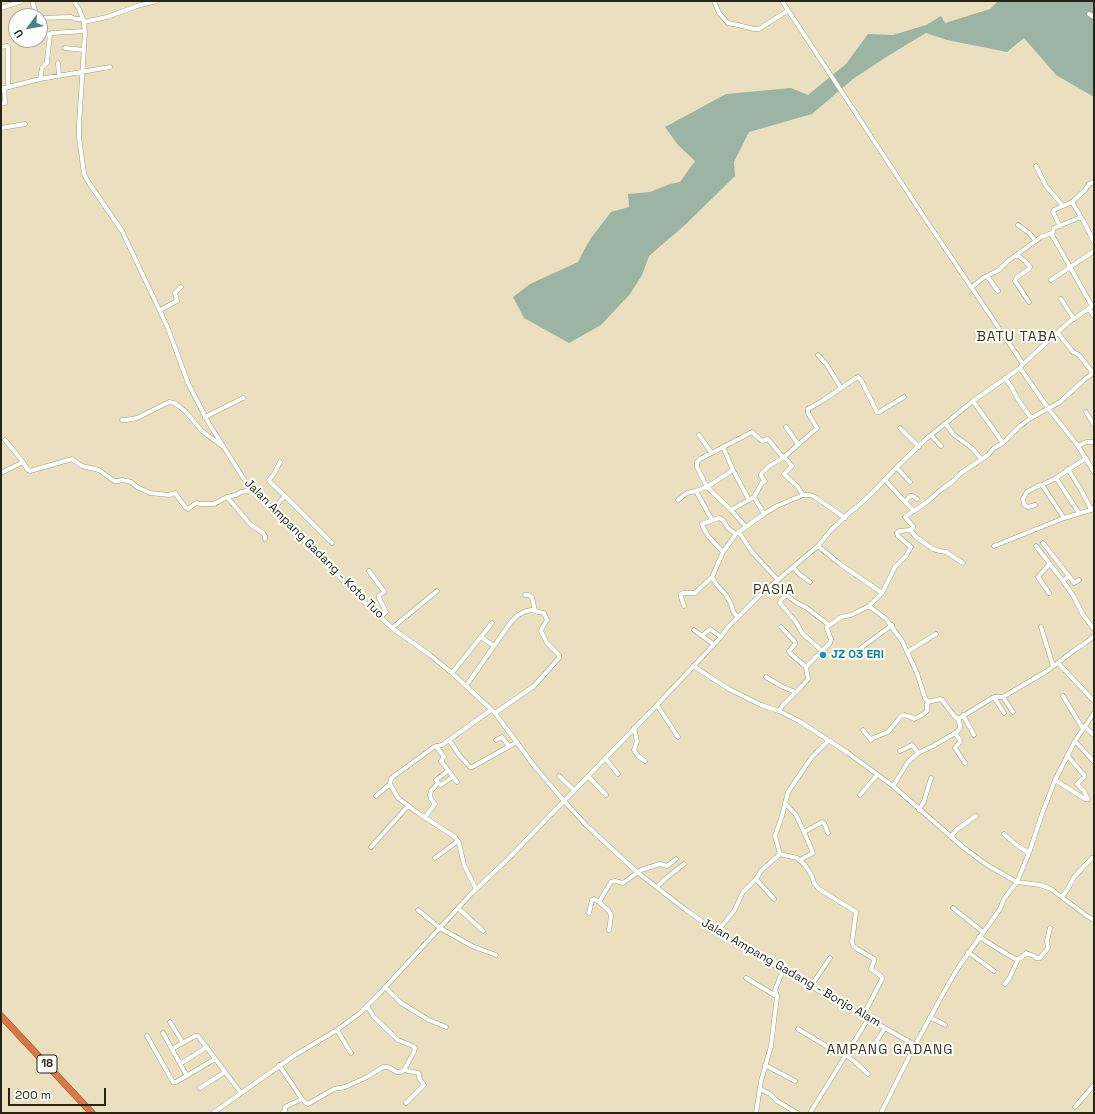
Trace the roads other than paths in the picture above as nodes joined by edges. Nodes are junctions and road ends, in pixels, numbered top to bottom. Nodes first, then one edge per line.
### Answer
1 (22, 1) edge
2 (74, 1) edge
3 (157, 1) edge
4 (714, 1) edge
5 (782, 1) edge
6 (1, 8) edge
7 (787, 11) junction
8 (1089, 14) dead end
9 (1094, 17) edge
10 (48, 18) edge
11 (84, 20) junction
12 (85, 31) junction
13 (50, 34) joint
14 (1, 47) edge
15 (65, 48) dead end
16 (84, 50) junction
17 (58, 63) dead end
18 (110, 66) dead end
19 (83, 72) junction
20 (59, 76) junction
21 (40, 79) junction
22 (5, 88) edge
23 (1, 104) edge
24 (25, 124) dead end
25 (1, 128) edge
26 (1036, 166) dead end
27 (1094, 182) edge
28 (1072, 202) junction
29 (1063, 206) junction
30 (1081, 217) junction
31 (1018, 225) dead end
32 (1060, 226) junction
33 (1052, 233) junction
34 (1092, 234) edge
35 (1036, 241) junction
36 (1094, 242) edge
37 (1094, 251) edge
38 (1017, 255) junction
39 (1070, 268) junction
40 (986, 276) junction
41 (1051, 280) dead end
42 (181, 287) dead end
43 (972, 287) junction
44 (998, 290) dead end
45 (1061, 299) dead end
46 (1029, 302) dead end
47 (1092, 307) edge
48 (160, 310) junction
49 (1094, 316) edge
50 (1074, 319) junction
51 (1058, 333) junction
52 (818, 355) dead end
53 (1022, 366) junction
54 (1094, 372) edge
55 (1005, 378) junction
56 (841, 388) junction
57 (904, 397) dead end
58 (243, 398) dead end
59 (973, 401) junction
60 (1048, 408) junction
61 (1086, 412) dead end
62 (205, 417) junction
63 (1031, 418) junction
64 (1092, 419) edge
65 (122, 420) dead end
66 (946, 424) junction
67 (1094, 425) edge
68 (786, 427) dead end
69 (900, 428) dead end
70 (931, 435) junction
71 (699, 436) dead end
72 (5, 440) dead end
73 (1094, 442) edge
74 (1003, 443) junction
75 (798, 444) junction
76 (941, 446) dead end
77 (1078, 446) junction
78 (224, 447) junction
79 (723, 447) junction
80 (919, 447) junction
81 (712, 453) junction
82 (784, 457) junction
83 (981, 458) junction
84 (1086, 458) junction
85 (23, 462) junction
86 (280, 462) dead end
87 (897, 468) junction
88 (1068, 469) junction
89 (733, 470) junction
90 (1094, 472) edge
91 (1, 473) edge
92 (1056, 478) junction
93 (886, 480) junction
94 (910, 482) dead end
95 (1042, 485) junction
96 (707, 487) junction
97 (253, 490) junction
98 (696, 491) junction
99 (803, 495) junction
100 (285, 496) junction
101 (227, 497) junction
102 (754, 497) junction
103 (917, 499) dead end
104 (678, 500) dead end
105 (749, 500) junction
106 (905, 502) junction
107 (1035, 505) dead end
108 (273, 509) junction
109 (1093, 509) edge
110 (731, 510) junction
111 (914, 511) junction
112 (764, 514) junction
113 (1079, 514) junction
114 (845, 518) junction
115 (1064, 518) junction
116 (712, 520) junction
117 (746, 527) junction
118 (910, 530) junction
119 (738, 533) junction
120 (264, 539) dead end
121 (332, 543) dead end
122 (1043, 543) dead end
123 (818, 546) junction
124 (994, 546) dead end
125 (1036, 546) dead end
126 (723, 552) junction
127 (963, 563) dead end
128 (1050, 564) junction
129 (793, 567) junction
130 (369, 571) dead end
131 (1069, 576) junction
132 (712, 577) junction
133 (778, 580) junction
134 (1079, 580) dead end
135 (1063, 581) junction
136 (810, 582) dead end
137 (771, 586) junction
138 (437, 591) dead end
139 (882, 593) junction
140 (1048, 593) dead end
141 (525, 595) dead end
142 (786, 595) junction
143 (684, 606) dead end
144 (869, 606) junction
145 (534, 611) junction
146 (380, 617) junction
147 (737, 617) junction
148 (492, 623) dead end
149 (829, 625) junction
150 (892, 625) junction
151 (781, 627) dead end
152 (1041, 627) dead end
153 (392, 628) junction
154 (1094, 629) edge
155 (694, 630) dead end
156 (936, 634) dead end
157 (702, 636) junction
158 (1094, 636) edge
159 (481, 637) junction
160 (721, 637) junction
161 (713, 644) junction
162 (494, 646) junction
163 (861, 648) dead end
164 (822, 651) junction
165 (907, 652) junction
166 (1058, 663) junction
167 (694, 666) junction
168 (1053, 666) junction
169 (806, 667) junction
170 (452, 673) junction
171 (766, 677) dead end
172 (466, 686) junction
173 (795, 692) junction
174 (1063, 696) dead end
175 (994, 697) junction
176 (1003, 697) junction
177 (1094, 701) edge
178 (928, 702) junction
179 (656, 705) junction
180 (491, 710) junction
181 (779, 711) junction
182 (1013, 712) dead end
183 (495, 713) junction
184 (1004, 713) dead end
185 (1094, 713) edge
186 (963, 716) junction
187 (958, 719) junction
188 (634, 728) junction
189 (1084, 728) junction
190 (864, 730) dead end
191 (955, 733) junction
192 (974, 735) dead end
193 (1094, 735) edge
194 (678, 737) dead end
195 (449, 740) junction
196 (496, 740) dead end
197 (828, 741) junction
198 (1074, 741) junction
199 (517, 742) junction
200 (436, 746) junction
201 (509, 746) junction
202 (900, 752) dead end
203 (918, 753) junction
204 (1067, 754) junction
205 (605, 758) junction
206 (645, 761) dead end
207 (1094, 762) edge
208 (965, 763) dead end
209 (448, 771) junction
210 (618, 774) dead end
211 (877, 775) junction
212 (559, 776) dead end
213 (588, 776) junction
214 (452, 777) junction
215 (931, 778) dead end
216 (1055, 780) junction
217 (457, 782) dead end
218 (438, 783) junction
219 (390, 784) junction
220 (893, 786) junction
221 (574, 790) junction
222 (606, 795) dead end
223 (860, 795) dead end
224 (376, 796) dead end
225 (564, 801) junction
226 (786, 803) junction
227 (408, 806) junction
228 (919, 810) junction
229 (976, 816) dead end
230 (425, 817) junction
231 (804, 832) junction
232 (828, 833) dead end
233 (1004, 834) dead end
234 (951, 837) junction
235 (458, 841) junction
236 (371, 847) dead end
237 (1029, 853) junction
238 (780, 854) junction
239 (435, 858) dead end
240 (1092, 858) dead end
241 (676, 859) dead end
242 (800, 860) junction
243 (684, 864) dead end
244 (637, 872) junction
245 (756, 879) junction
246 (1017, 882) junction
247 (657, 887) junction
248 (476, 889) junction
249 (1062, 897) junction
250 (774, 899) dead end
251 (599, 902) junction
252 (458, 908) junction
253 (953, 908) dead end
254 (418, 910) dead end
255 (589, 913) dead end
256 (1094, 920) edge
257 (440, 928) junction
258 (1050, 928) dead end
259 (609, 930) dead end
260 (483, 931) dead end
261 (717, 932) junction
262 (983, 932) junction
263 (979, 936) junction
264 (968, 952) junction
265 (496, 955) dead end
266 (830, 958) dead end
267 (1018, 960) junction
268 (783, 970) junction
269 (994, 971) dead end
270 (746, 978) dead end
271 (1005, 984) dead end
272 (385, 986) junction
273 (811, 986) junction
274 (777, 996) junction
275 (367, 1006) junction
276 (1, 1016) edge
277 (863, 1016) junction
278 (930, 1017) junction
279 (868, 1018) junction
280 (170, 1022) dead end
281 (945, 1025) dead end
282 (446, 1027) dead end
283 (884, 1028) junction
284 (337, 1030) junction
285 (798, 1030) dead end
286 (163, 1033) dead end
287 (147, 1036) dead end
288 (876, 1042) junction
289 (183, 1043) junction
290 (915, 1045) junction
291 (207, 1047) junction
292 (872, 1048) dead end
293 (885, 1048) dead end
294 (172, 1049) junction
295 (350, 1053) dead end
296 (846, 1055) junction
297 (216, 1059) junction
298 (180, 1064) junction
299 (279, 1065) junction
300 (765, 1065) junction
301 (404, 1070) junction
302 (225, 1072) junction
303 (868, 1074) dead end
304 (187, 1076) junction
305 (795, 1081) dead end
306 (1094, 1085) edge
307 (200, 1088) dead end
308 (760, 1089) junction
309 (241, 1093) junction
310 (302, 1099) junction
311 (406, 1103) dead end
312 (1075, 1107) dead end
313 (218, 1111) edge
314 (92, 1113) edge
315 (213, 1113) edge
316 (284, 1113) edge
317 (756, 1113) edge
318 (797, 1113) edge
319 (810, 1113) edge
320 (881, 1113) edge

1 - 6 street
2 - 11 street, Jalan Ampang Gadang - Koto Tuo
3 - 11 street
4 - 7 street
5 - 7 street
7 - 43 street
8 - 9 street
10 - 11 street
11 - 12 street, Jalan Ampang Gadang - Koto Tuo
12 - 13 street
12 - 16 street, Jalan Ampang Gadang - Koto Tuo
13 - 21 street
14 - 22 street
15 - 16 street
16 - 19 street, Jalan Ampang Gadang - Koto Tuo
17 - 20 street
18 - 19 street
19 - 20 street
19 - 48 street, Jalan Ampang Gadang - Koto Tuo
20 - 21 street
21 - 22 street
22 - 23 street
24 - 25 street
26 - 29 street
27 - 28 street
28 - 29 street
28 - 30 street
29 - 32 street
30 - 32 street
30 - 34 street
31 - 35 street
32 - 33 street
33 - 35 street
33 - 39 street
34 - 36 street
35 - 38 street
37 - 39 street
38 - 40 street
38 - 46 street
39 - 41 street
39 - 47 street
40 - 43 street
40 - 44 street
42 - 48 street
43 - 53 street
45 - 50 street
47 - 49 street
47 - 50 street
48 - 62 street, Jalan Ampang Gadang - Koto Tuo
50 - 51 street
51 - 53 street
51 - 54 street
52 - 56 street
53 - 55 street
53 - 60 street
54 - 60 street
55 - 59 street
55 - 63 street
56 - 57 street
56 - 75 street
58 - 62 street
59 - 66 street
59 - 74 street
60 - 63 street
60 - 77 street
61 - 64 street
62 - 78 street, Jalan Ampang Gadang - Koto Tuo
63 - 74 street
64 - 67 street
65 - 78 street
66 - 70 street
66 - 83 street
68 - 75 street
69 - 80 street
70 - 76 street
70 - 80 street
71 - 81 street
72 - 85 street
73 - 77 street
74 - 83 street
75 - 82 street
77 - 84 street
78 - 97 street, Jalan Ampang Gadang - Koto Tuo
79 - 81 street
79 - 82 street
79 - 89 street
80 - 87 street
81 - 96 street
82 - 99 street
82 - 102 street
83 - 111 street
84 - 88 street
84 - 90 street
85 - 91 street
85 - 101 street
86 - 100 street
87 - 93 street
87 - 94 street
88 - 92 street
88 - 109 street
89 - 96 street
89 - 105 street
92 - 95 street
92 - 113 street
93 - 106 street
93 - 114 street
95 - 107 street
95 - 115 street
96 - 98 street
96 - 110 street
97 - 101 street
97 - 108 street, Jalan Ampang Gadang - Koto Tuo
98 - 104 street
98 - 116 street
99 - 112 street
99 - 114 street
100 - 108 street
100 - 121 street
101 - 120 street
102 - 105 street
102 - 112 street
103 - 106 street
105 - 110 street
106 - 111 street
108 - 146 street, Jalan Ampang Gadang - Koto Tuo
109 - 113 street
110 - 117 street
111 - 118 street
112 - 117 street
113 - 115 street
114 - 123 street
115 - 124 street
116 - 119 street
116 - 126 street
117 - 119 street
118 - 127 street
118 - 139 street
119 - 126 street
119 - 133 street
122 - 131 street
123 - 129 street
123 - 139 street
125 - 128 street
126 - 132 street
128 - 135 street
128 - 140 street
129 - 133 street
129 - 136 street
130 - 146 street
131 - 134 street
131 - 135 street
132 - 143 street
132 - 147 street
133 - 137 street
135 - 154 street
137 - 142 street
137 - 147 street
138 - 153 street
139 - 144 street
141 - 145 street
142 - 149 street
142 - 164 street
144 - 149 street
144 - 150 street
145 - 162 street
145 - 183 street
146 - 153 street, Jalan Ampang Gadang - Koto Tuo
147 - 160 street
148 - 159 street
149 - 164 street
150 - 163 street
150 - 165 street
151 - 169 street
152 - 168 street
153 - 170 street, Jalan Ampang Gadang - Koto Tuo
155 - 157 street
156 - 165 street
157 - 160 street
157 - 161 street
158 - 166 street
159 - 162 street
159 - 170 street
160 - 161 street
161 - 167 street
162 - 172 street
164 - 169 street
165 - 178 street
166 - 168 street
166 - 177 street
167 - 179 street
167 - 181 street
168 - 176 street
169 - 173 street
170 - 172 street, Jalan Ampang Gadang - Koto Tuo
171 - 173 street
172 - 180 street, Jalan Ampang Gadang - Koto Tuo
173 - 181 street
174 - 189 street
175 - 176 street
175 - 184 street
175 - 186 street
176 - 182 street
178 - 187 street
178 - 190 street
179 - 188 street
179 - 194 street
180 - 183 street, Jalan Ampang Gadang - Koto Tuo
180 - 195 street
181 - 197 street
183 - 199 street, Jalan Ampang Gadang - Koto Tuo
185 - 189 street
186 - 187 street
186 - 192 street
187 - 191 street
188 - 205 street
188 - 206 street
189 - 193 street
189 - 198 street
191 - 203 street
191 - 208 street
195 - 200 street
195 - 201 street
196 - 201 street
197 - 211 street
197 - 226 street
198 - 204 street
198 - 207 street
199 - 201 street
199 - 225 street, Jalan Ampang Gadang - Koto Tuo
200 - 209 street
200 - 219 street
202 - 203 street
203 - 220 street
204 - 216 street
204 - 216 street
205 - 210 street
205 - 213 street
209 - 214 street
209 - 218 street
211 - 220 street
211 - 223 street
212 - 221 street
213 - 221 street
213 - 222 street
214 - 217 street
214 - 218 street
215 - 228 street
216 - 237 street
218 - 230 street
219 - 224 street
219 - 227 street
220 - 228 street
221 - 225 street
225 - 244 street, Jalan Ampang Gadang - Bonjo Alam
225 - 248 street
226 - 231 street
226 - 238 street
227 - 230 street
227 - 236 street
228 - 234 street
229 - 234 street
230 - 235 street
231 - 232 street
231 - 242 street
233 - 237 street
234 - 246 street
235 - 239 street
235 - 248 street
237 - 246 street
238 - 242 street
238 - 245 street
240 - 249 street
241 - 244 street
242 - 277 street
243 - 247 street
244 - 247 street, Jalan Ampang Gadang - Bonjo Alam
244 - 251 street
245 - 250 street
245 - 261 street
246 - 249 street
246 - 262 street
247 - 261 street, Jalan Ampang Gadang - Bonjo Alam
248 - 252 street
249 - 256 street
251 - 255 street
251 - 259 street
252 - 257 street
252 - 260 street
253 - 262 street
254 - 257 street
257 - 265 street
257 - 272 street
258 - 267 street
261 - 268 street, Jalan Ampang Gadang - Bonjo Alam
262 - 263 street
263 - 264 street
263 - 267 street
264 - 269 street
264 - 278 street
266 - 273 street
267 - 271 street
268 - 273 street, Jalan Ampang Gadang - Bonjo Alam
268 - 274 street
270 - 274 street
272 - 275 street
272 - 282 street
273 - 277 street, Jalan Ampang Gadang - Bonjo Alam
274 - 300 street
275 - 284 street
275 - 301 street
276 - 314 highway, 18
277 - 279 street, Jalan Ampang Gadang - Bonjo Alam
278 - 281 street
278 - 290 street
279 - 283 street, Jalan Ampang Gadang - Bonjo Alam
279 - 296 street
280 - 289 street
283 - 288 street
283 - 290 street, Jalan Ampang Gadang - Bonjo Alam
284 - 295 street
284 - 299 street
285 - 296 street
286 - 294 street
287 - 304 street
288 - 292 street
288 - 293 street
289 - 291 street
289 - 294 street
290 - 320 street
291 - 297 street
291 - 298 street
294 - 298 street
296 - 303 street
296 - 319 street
297 - 302 street
297 - 304 street
298 - 304 street
299 - 309 street
299 - 310 street
300 - 305 street
300 - 308 street
301 - 310 street
301 - 311 street
302 - 307 street
302 - 309 street
306 - 312 street
308 - 317 street
308 - 318 street
309 - 313 street
310 - 316 street
313 - 315 street

